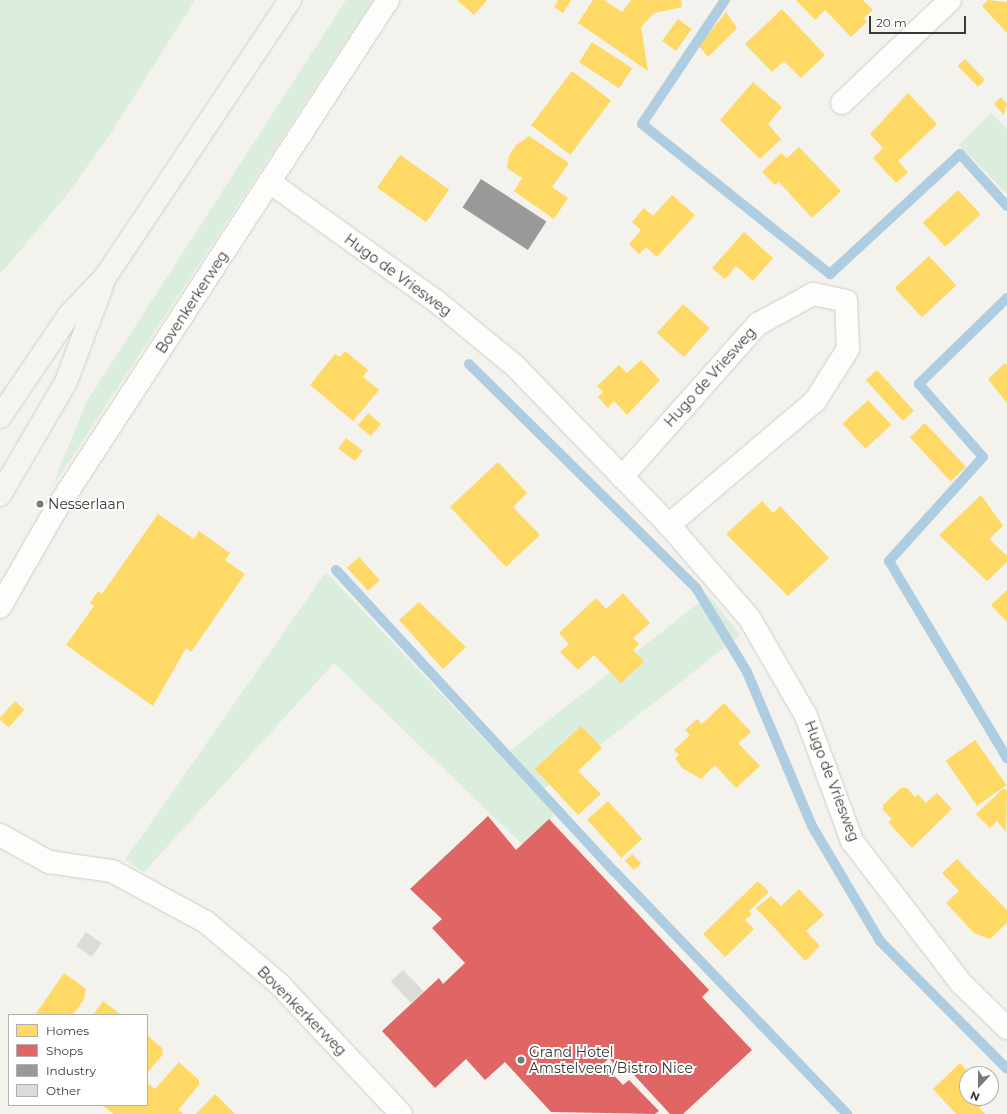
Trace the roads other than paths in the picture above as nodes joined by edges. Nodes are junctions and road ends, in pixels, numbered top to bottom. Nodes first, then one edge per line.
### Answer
1 (290, 0) edge
2 (388, 0) edge
3 (950, 0) edge
4 (842, 102) dead end
5 (271, 183) junction
6 (106, 276) junction
7 (0, 417) edge
8 (622, 477) junction
9 (0, 495) edge
10 (669, 525) junction
11 (0, 607) edge
12 (0, 835) edge
13 (1007, 1028) edge
14 (401, 1114) edge

1 - 6 main road
2 - 5 street, Bovenkerkerweg
3 - 4 street
5 - 8 street, Hugo de Vriesweg
5 - 11 street, Bovenkerkerweg
6 - 7 main road
6 - 9 main road
8 - 10 street, Hugo de Vriesweg
8 - 10 street, Hugo de Vriesweg
10 - 13 street, Hugo de Vriesweg
12 - 14 street, Bovenkerkerweg

